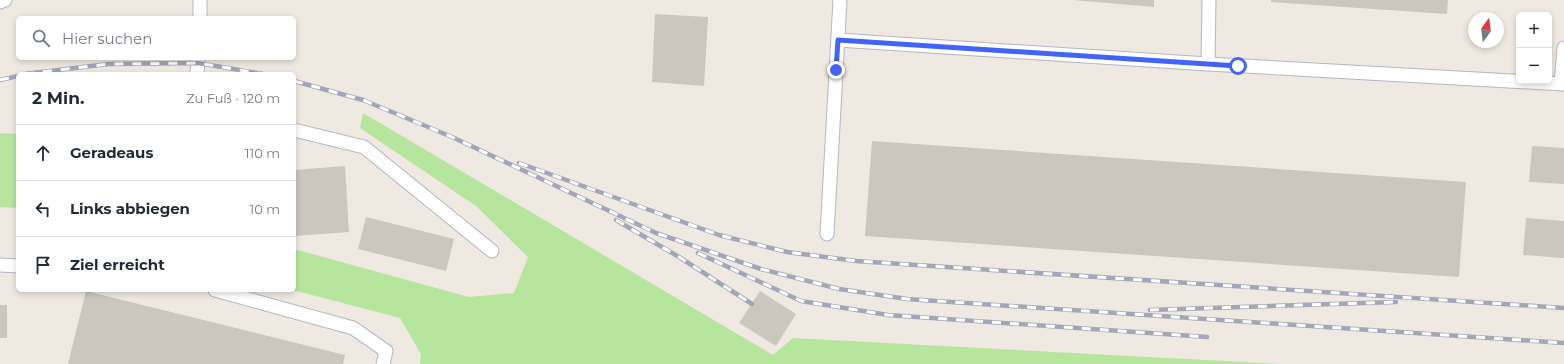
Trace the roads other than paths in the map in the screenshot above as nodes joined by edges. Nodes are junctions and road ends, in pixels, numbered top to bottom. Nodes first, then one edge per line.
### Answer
1 (5, 0) edge
2 (200, 0) edge
3 (840, 0) edge
4 (1209, 0) edge
5 (0, 2) edge
6 (200, 16) edge
7 (838, 40) junction
8 (1564, 48) edge
9 (198, 60) edge
10 (1208, 64) junction
11 (197, 72) edge
12 (1562, 84) edge
13 (296, 130) edge
14 (827, 234) dead end
15 (492, 251) dead end
16 (0, 266) edge
17 (16, 266) edge
18 (222, 292) edge
19 (383, 364) edge

1 - 5 lane
2 - 6 lane
3 - 7 lane
4 - 10 lane
7 - 10 lane
7 - 14 lane
8 - 12 lane
9 - 11 lane
10 - 12 lane
13 - 15 lane
16 - 17 lane
18 - 19 lane

